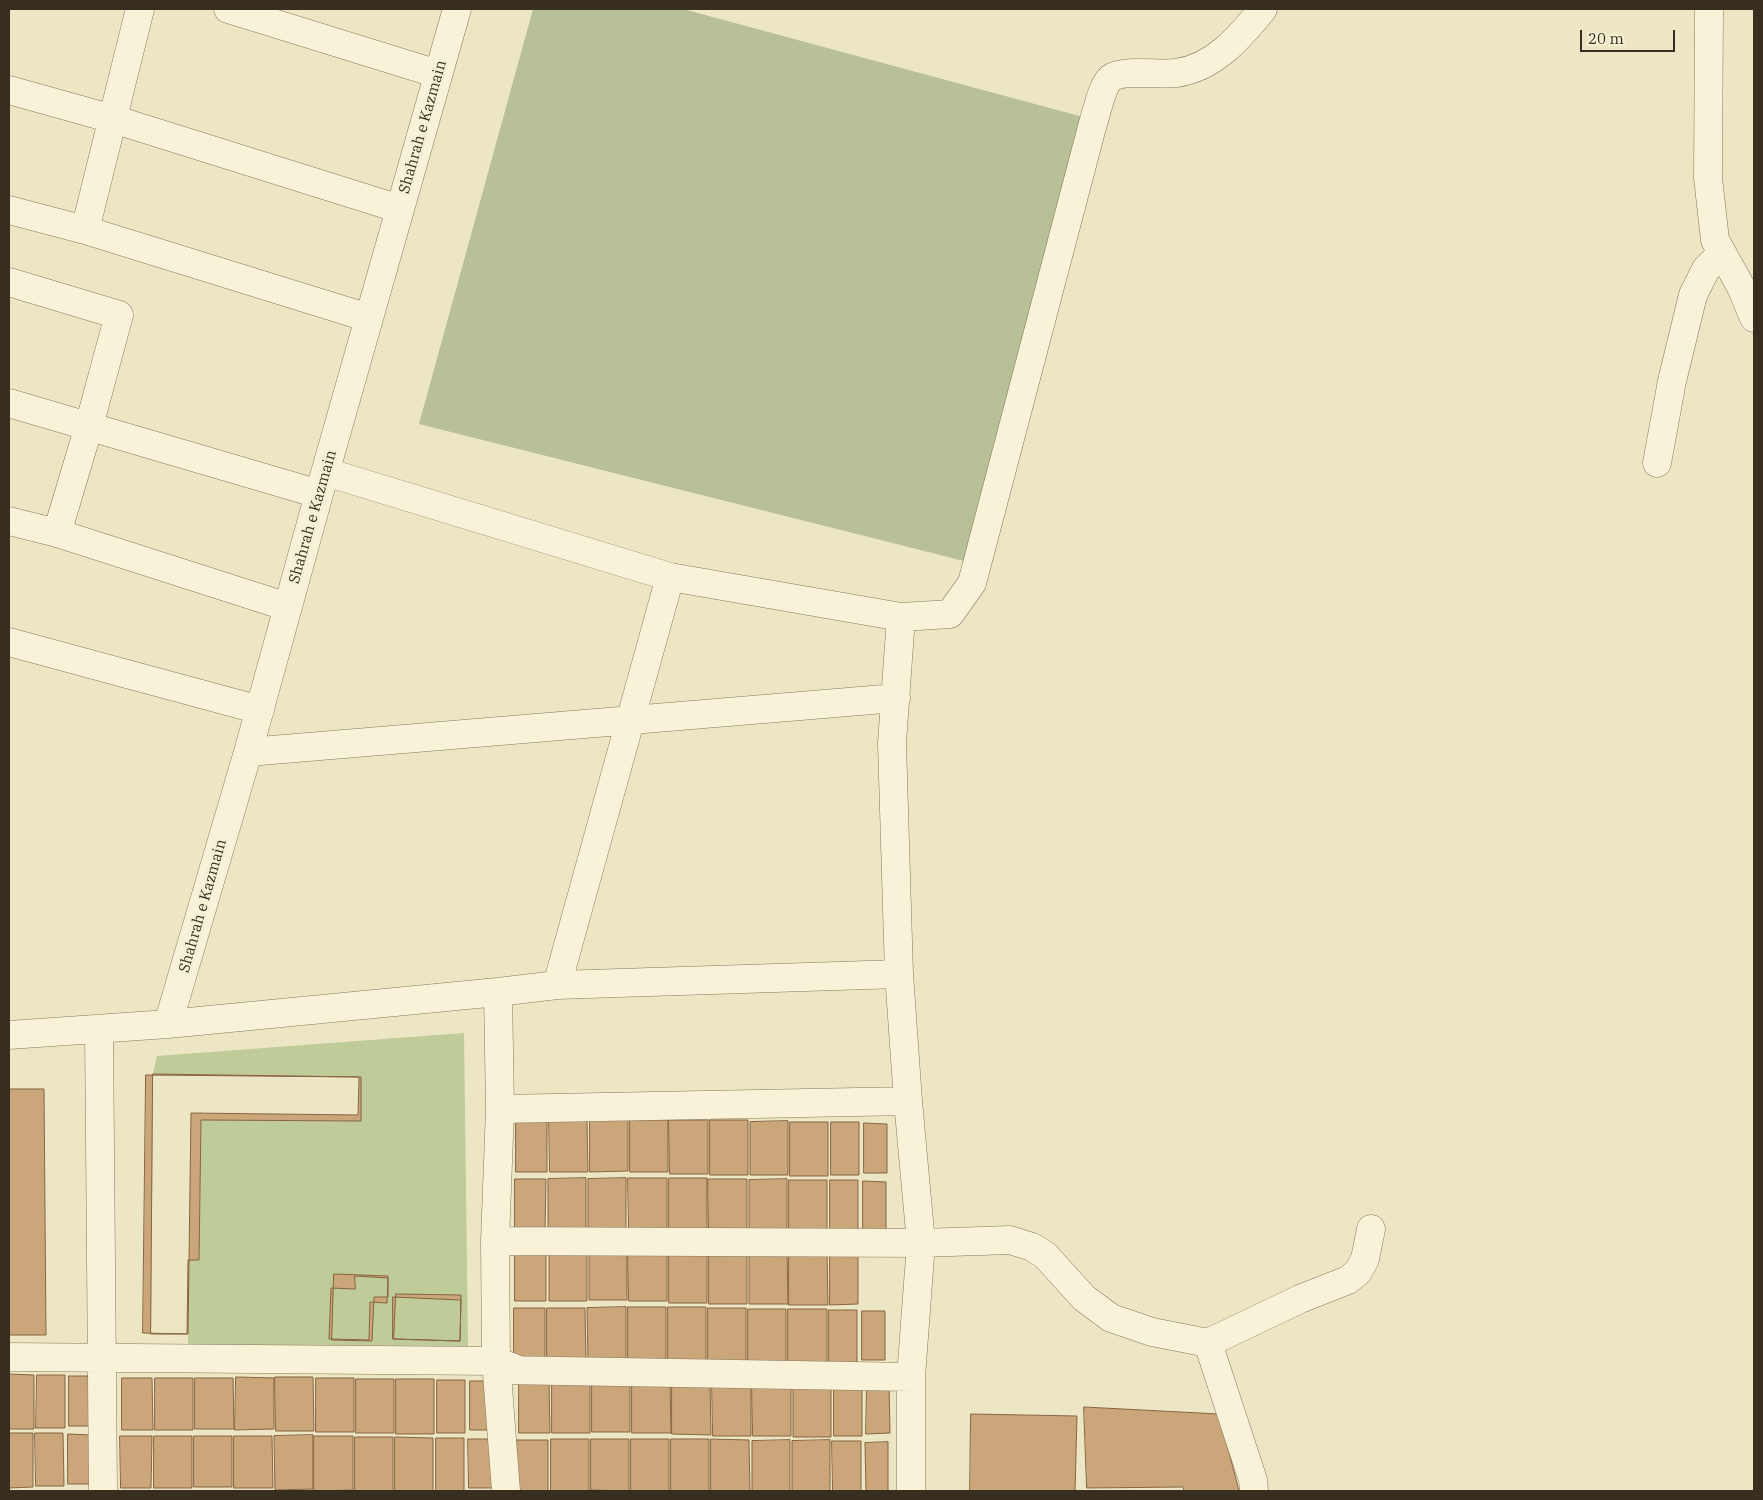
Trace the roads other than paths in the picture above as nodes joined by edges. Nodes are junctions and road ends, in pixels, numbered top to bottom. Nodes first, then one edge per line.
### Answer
1 (140, 9) edge
2 (228, 9) edge
3 (457, 9) edge
4 (1262, 9) edge
5 (1709, 9) edge
6 (438, 74) junction
7 (9, 90) edge
8 (113, 119) junction
9 (400, 209) junction
10 (9, 210) edge
11 (85, 230) junction
12 (1722, 253) junction
13 (9, 282) edge
14 (369, 318) junction
15 (1754, 318) edge
16 (9, 403) edge
17 (89, 426) junction
18 (1657, 463) dead end
19 (322, 483) junction
20 (9, 521) edge
21 (57, 533) junction
22 (670, 577) junction
23 (288, 607) junction
24 (901, 617) junction
25 (9, 642) edge
26 (896, 698) junction
27 (260, 710) junction
28 (631, 721) junction
29 (248, 752) junction
30 (899, 974) junction
31 (558, 985) junction
32 (498, 992) junction
33 (168, 1024) junction
34 (99, 1029) junction
35 (9, 1035) edge
36 (908, 1101) junction
37 (500, 1109) junction
38 (1371, 1229) dead end
39 (495, 1241) junction
40 (920, 1243) junction
41 (1208, 1343) junction
42 (9, 1357) edge
43 (103, 1358) junction
44 (504, 1367) junction
45 (910, 1377) junction
46 (103, 1491) edge
47 (506, 1491) edge
48 (911, 1491) edge
49 (1254, 1491) edge

1 - 8 street
2 - 6 street
3 - 6 street, Shahrah e Kazmain
4 - 24 street
5 - 12 street
6 - 9 street, Shahrah e Kazmain
7 - 8 street
8 - 9 street
8 - 11 street
9 - 14 street, Shahrah e Kazmain
10 - 11 street
11 - 14 street
12 - 15 street
12 - 18 street
13 - 17 street
14 - 19 street, Shahrah e Kazmain
16 - 17 street
17 - 19 street
17 - 21 street
19 - 22 street
19 - 23 street, Shahrah e Kazmain
20 - 21 street
21 - 23 street
22 - 24 street
22 - 28 street
23 - 27 street, Shahrah e Kazmain
24 - 26 street
25 - 27 street
26 - 28 street
26 - 30 street
27 - 29 street, Shahrah e Kazmain
28 - 29 street
28 - 31 street
29 - 33 street, Shahrah e Kazmain
30 - 31 street
30 - 36 street
31 - 32 street
32 - 33 street
32 - 37 street
33 - 34 street
34 - 35 street
34 - 43 street
36 - 37 street
36 - 40 street
37 - 39 street
38 - 41 street
39 - 40 street
39 - 44 street
40 - 41 street
40 - 45 street
41 - 49 street
42 - 43 street
43 - 44 street
43 - 46 street
44 - 45 street
44 - 47 street
45 - 48 street

